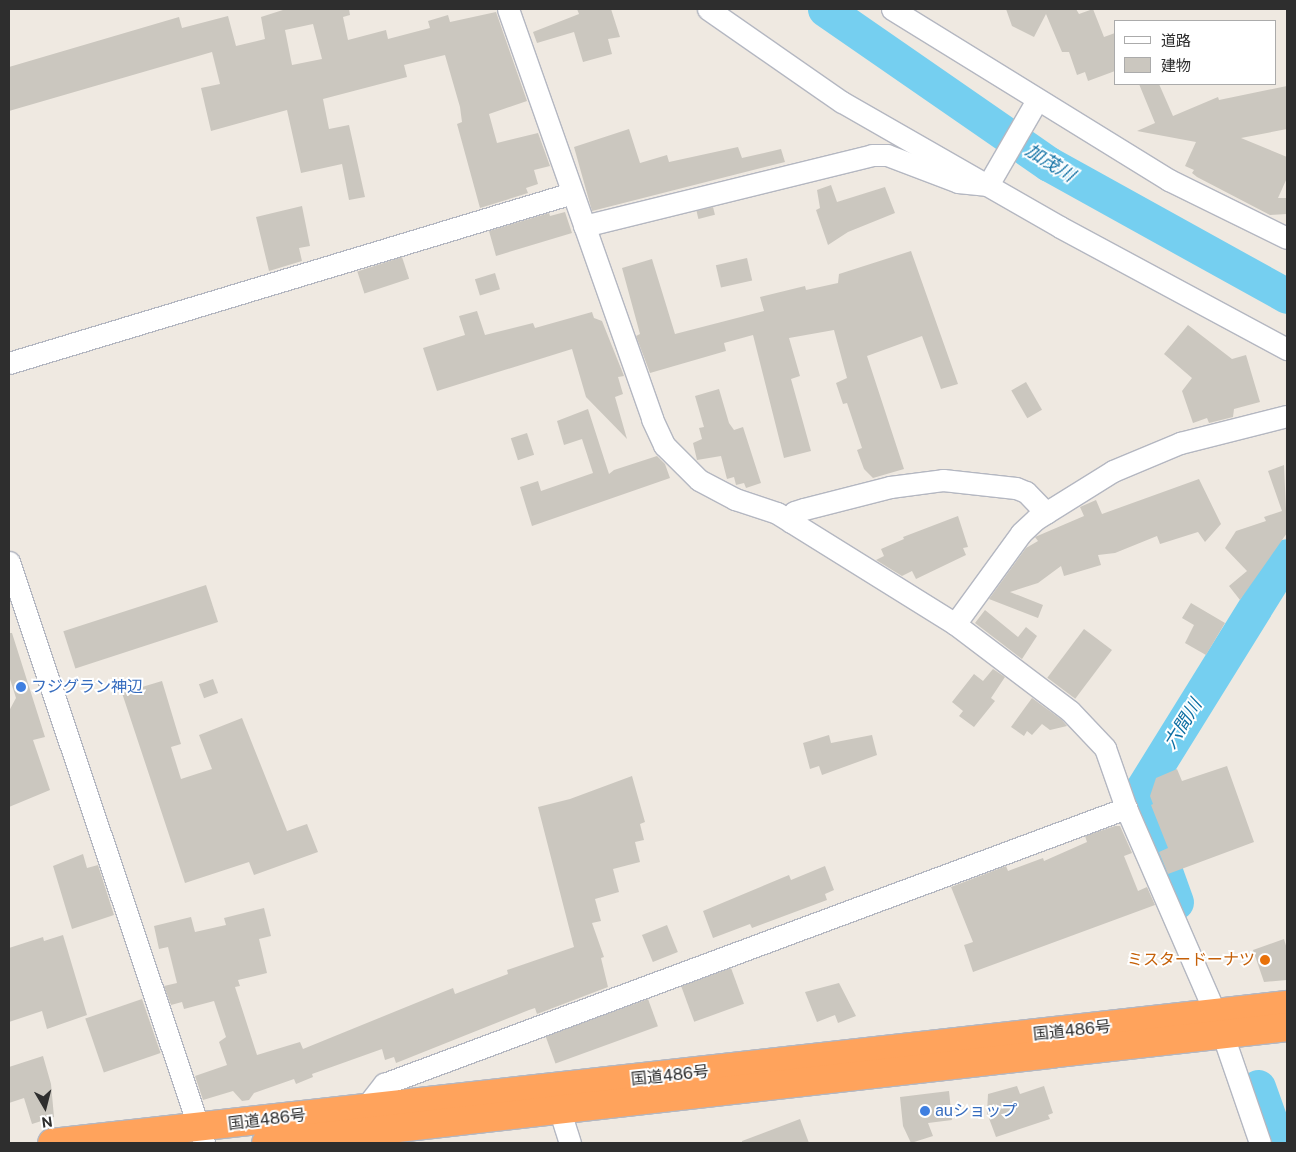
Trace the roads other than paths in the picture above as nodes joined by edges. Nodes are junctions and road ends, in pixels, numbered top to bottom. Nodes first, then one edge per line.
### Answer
1 (508, 9) edge
2 (708, 9) edge
3 (892, 9) edge
4 (1038, 100) junction
5 (988, 185) junction
6 (572, 193) junction
7 (584, 226) junction
8 (1287, 238) edge
9 (1287, 349) edge
10 (9, 363) edge
11 (1287, 416) edge
12 (1046, 513) junction
13 (791, 522) junction
14 (9, 562) edge
15 (954, 624) junction
16 (1126, 808) junction
17 (1287, 1006) edge
18 (1218, 1025) junction
19 (1287, 1027) edge
20 (556, 1100) junction
21 (365, 1108) junction
22 (200, 1136) edge
23 (52, 1143) edge
24 (266, 1143) edge
25 (570, 1143) edge
26 (1260, 1143) edge

1 - 6 street
2 - 5 street
3 - 4 street
4 - 5 street
4 - 8 street
5 - 7 street
5 - 9 street
6 - 7 street
6 - 10 street
7 - 13 street
11 - 12 street
12 - 13 street
12 - 15 street
13 - 15 street
14 - 22 street
15 - 16 street
16 - 18 street
16 - 21 street
17 - 18 highway, 国道486号
18 - 19 highway, 国道486号
18 - 20 highway, 国道486号
18 - 26 street
20 - 21 highway, 国道486号
20 - 24 highway, 国道486号
20 - 25 street
21 - 22 highway, 国道486号
22 - 23 highway, 国道486号

